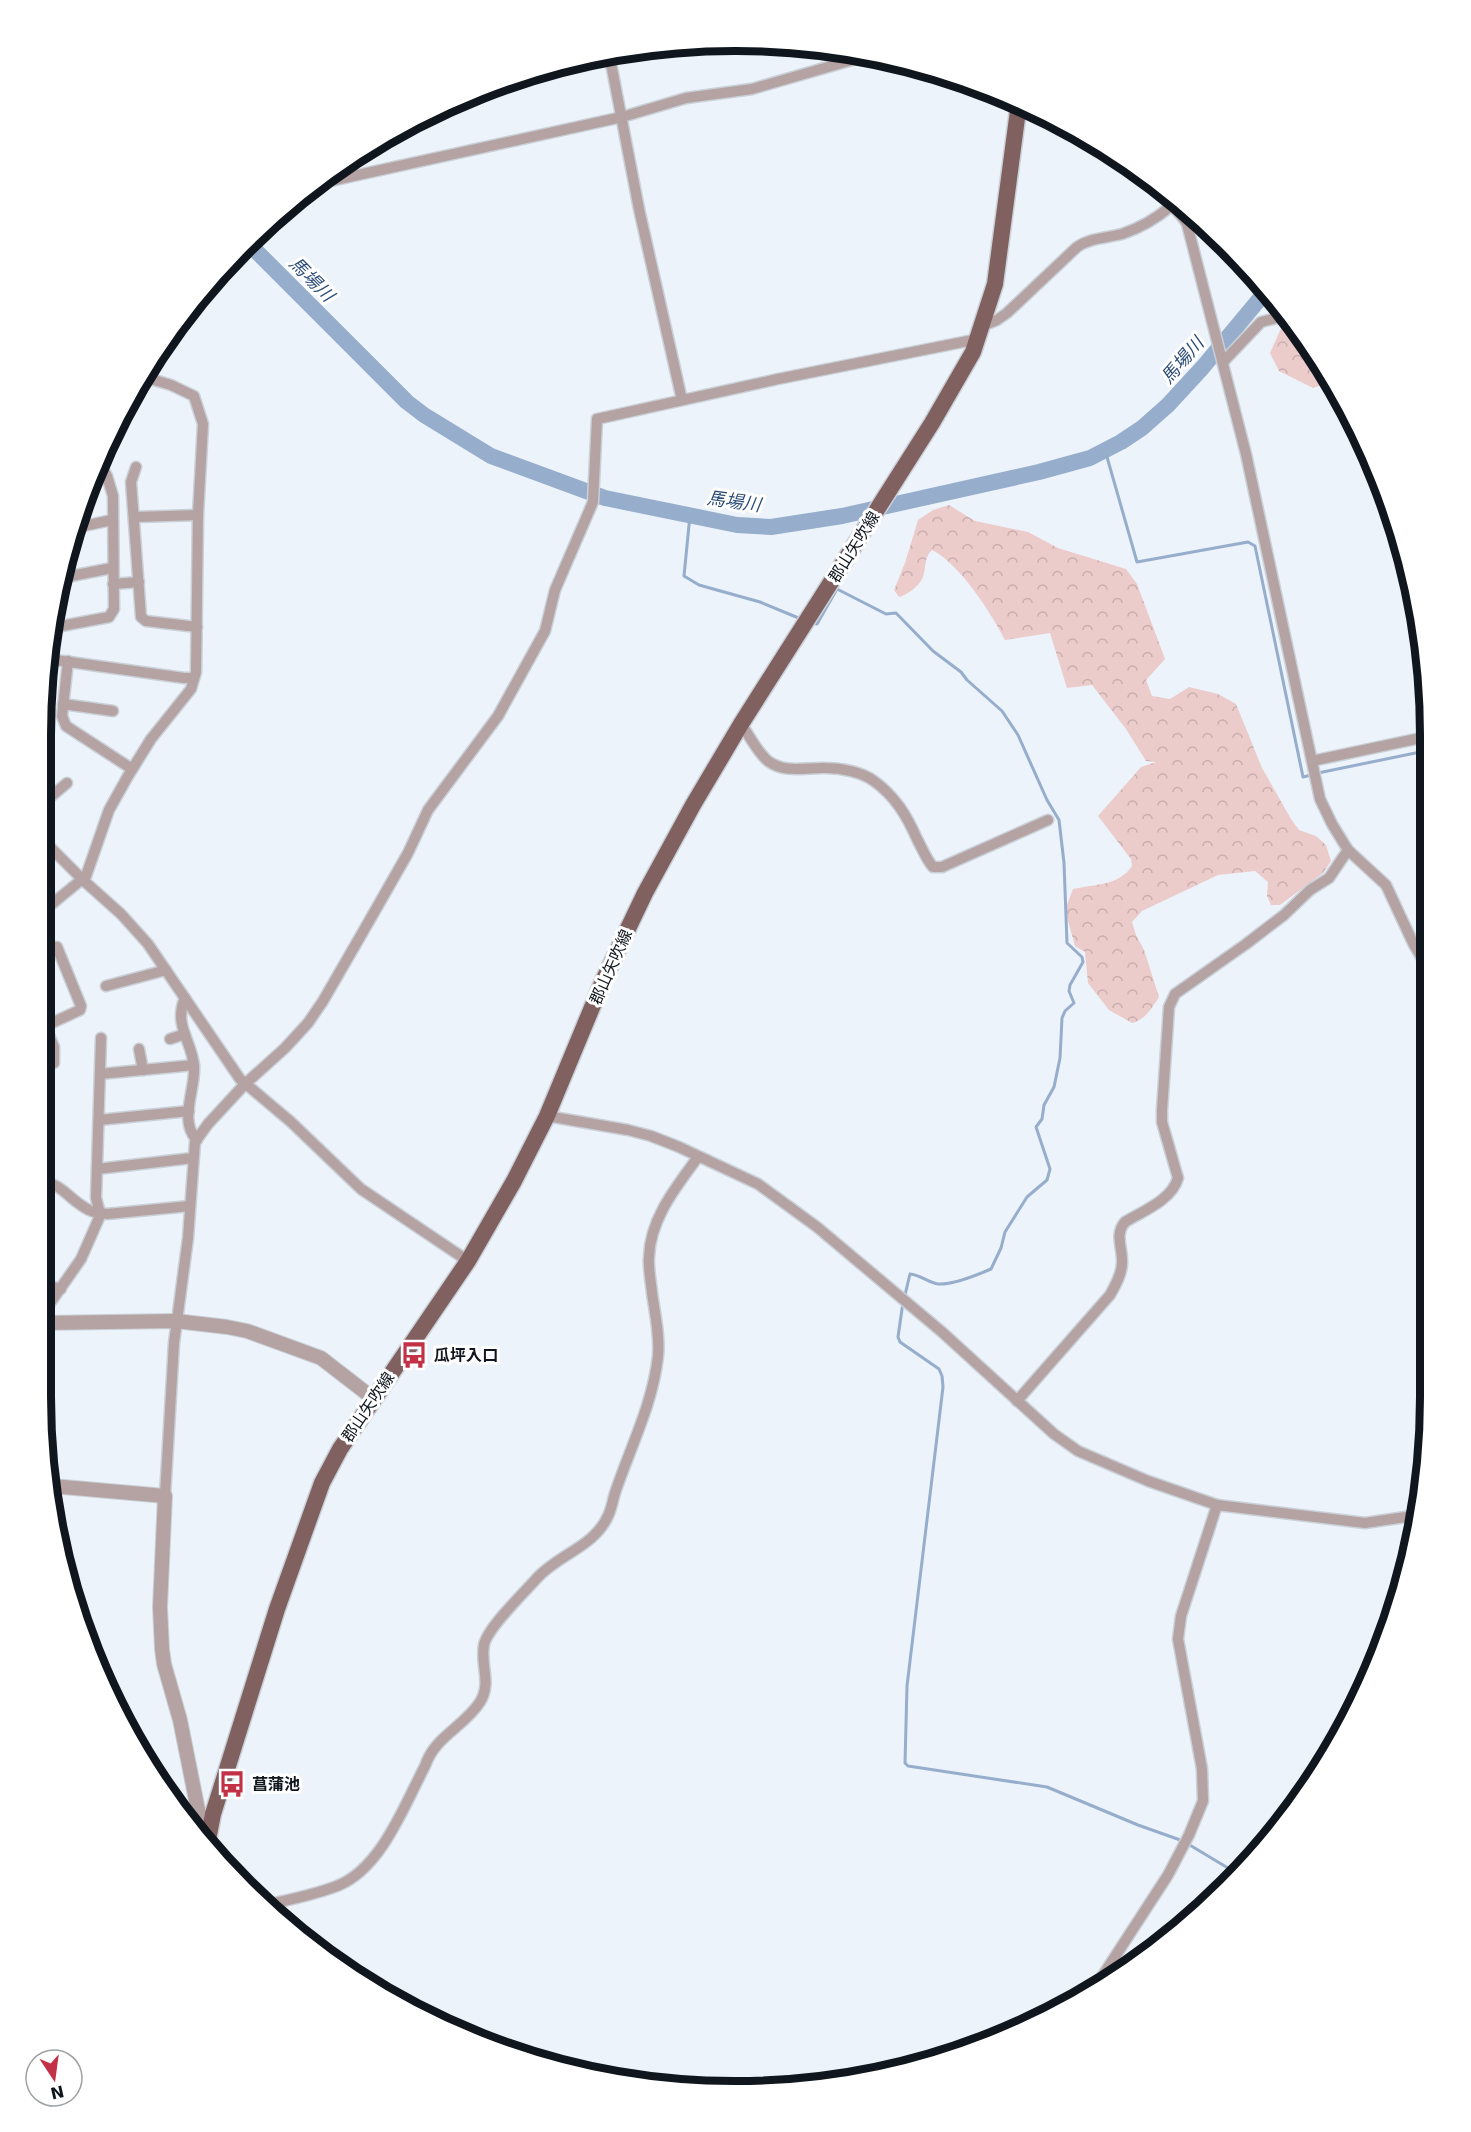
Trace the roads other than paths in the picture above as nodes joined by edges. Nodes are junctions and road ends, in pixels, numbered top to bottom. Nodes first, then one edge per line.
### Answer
1 (849, 61) edge
2 (611, 63) edge
3 (1018, 113) edge
4 (622, 117) junction
5 (344, 174) edge
6 (1167, 205) edge
7 (1184, 218) edge
8 (1278, 318) edge
9 (980, 332) junction
10 (1223, 359) junction
11 (151, 379) edge
12 (682, 400) junction
13 (136, 467) dead end
14 (102, 476) edge
15 (198, 514) junction
16 (135, 517) junction
17 (112, 520) junction
18 (84, 526) edge
19 (112, 568) junction
20 (70, 576) edge
21 (139, 582) junction
22 (113, 584) junction
23 (60, 626) edge
24 (196, 627) junction
25 (55, 660) edge
26 (68, 662) junction
27 (195, 678) junction
28 (63, 704) junction
29 (113, 711) dead end
30 (741, 724) junction
31 (1420, 738) edge
32 (1312, 761) junction
33 (132, 769) junction
34 (67, 783) dead end
35 (51, 796) edge
36 (1048, 820) dead end
37 (51, 849) edge
38 (1348, 850) junction
39 (83, 880) junction
40 (51, 905) edge
41 (51, 947) edge
42 (1420, 955) edge
43 (166, 970) junction
44 (106, 986) dead end
45 (185, 998) junction
46 (51, 1019) edge
47 (185, 1034) junction
48 (101, 1038) dead end
49 (170, 1039) dead end
50 (51, 1042) edge
51 (139, 1049) dead end
52 (54, 1064) dead end
53 (194, 1065) junction
54 (143, 1070) junction
55 (100, 1074) junction
56 (245, 1084) junction
57 (189, 1111) junction
58 (547, 1116) junction
59 (99, 1120) junction
60 (197, 1140) junction
61 (698, 1157) junction
62 (193, 1158) junction
63 (97, 1169) junction
64 (51, 1183) edge
65 (190, 1206) junction
66 (100, 1213) junction
67 (468, 1261) junction
68 (51, 1287) edge
69 (61, 1289) junction
70 (51, 1302) edge
71 (176, 1321) junction
72 (51, 1323) edge
73 (374, 1399) junction
74 (1017, 1401) junction
75 (57, 1486) edge
76 (165, 1496) junction
77 (1216, 1505) junction
78 (1409, 1516) edge
79 (207, 1832) edge
80 (209, 1834) edge
81 (275, 1902) edge
82 (1104, 1973) edge

1 - 4 street
2 - 4 street
3 - 9 main road, 郡山矢吹線
4 - 5 street
4 - 12 street
6 - 9 street
7 - 10 street
8 - 10 street
9 - 12 street
9 - 30 main road, 郡山矢吹線
10 - 32 street
11 - 15 street
12 - 56 street
13 - 16 street
14 - 17 street
15 - 16 street
15 - 24 street
16 - 21 street
17 - 18 street
17 - 19 street
19 - 20 street
19 - 22 street
21 - 22 street
21 - 24 street
22 - 23 street
24 - 27 street
25 - 26 street
26 - 27 street
26 - 28 street
27 - 33 street
28 - 29 street
28 - 33 street
30 - 36 street
30 - 58 main road, 郡山矢吹線
31 - 32 street
32 - 38 street
33 - 39 street
34 - 35 street
37 - 39 street
38 - 42 street
38 - 74 street
39 - 40 street
39 - 43 street
41 - 46 street
43 - 44 street
43 - 45 street
45 - 47 street
45 - 56 street
47 - 49 street
47 - 53 street
48 - 55 street
50 - 52 street
51 - 54 street
53 - 54 street
53 - 57 street
54 - 55 street
55 - 59 street
56 - 60 street
56 - 67 street
57 - 59 street
57 - 60 street
58 - 61 street
58 - 67 main road, 郡山矢吹線
59 - 63 street
60 - 62 street
61 - 74 street
61 - 81 street
62 - 63 street
62 - 65 street
63 - 66 street
64 - 66 street
65 - 66 street
65 - 71 street
66 - 69 street
67 - 73 main road, 郡山矢吹線
68 - 69 street
69 - 70 street
71 - 72 street
71 - 73 street
71 - 76 street
73 - 80 main road, 郡山矢吹線
74 - 77 street
75 - 76 street
76 - 79 street
77 - 78 street
77 - 82 street

